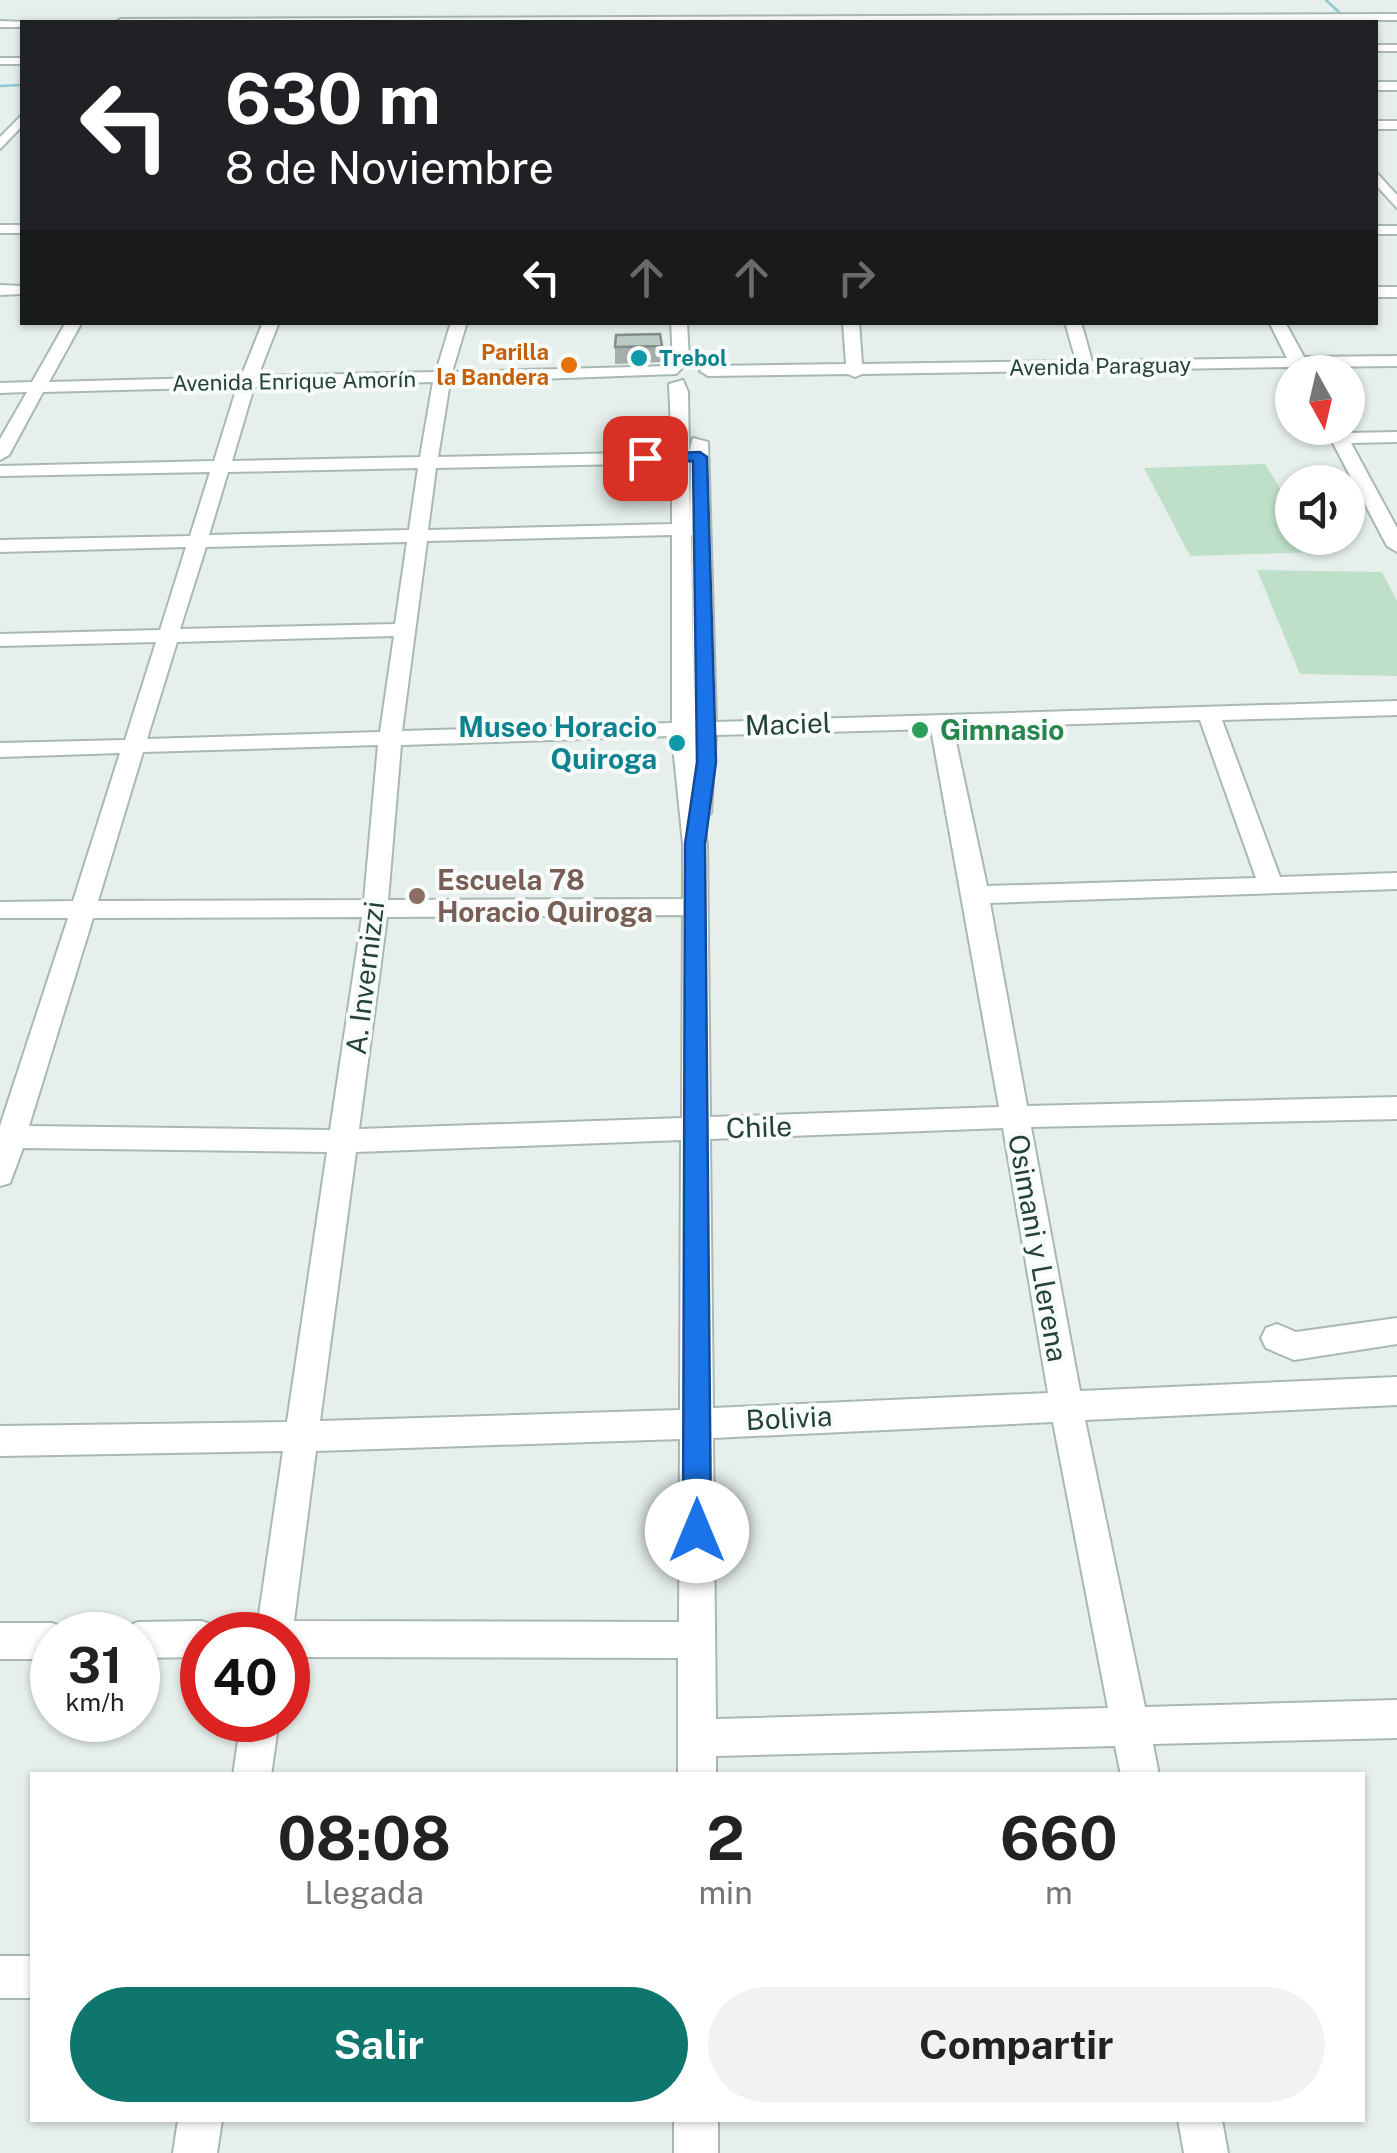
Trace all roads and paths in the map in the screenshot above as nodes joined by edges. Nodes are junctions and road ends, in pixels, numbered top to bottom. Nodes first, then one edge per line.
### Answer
1 (1107, 0) edge
2 (1243, 0) edge
3 (1385, 0) edge
4 (1397, 15) edge
5 (256, 18) edge
6 (397, 18) edge
7 (188, 20) edge
8 (488, 20) edge
9 (1119, 20) edge
10 (1258, 20) edge
11 (20, 120) edge
12 (0, 145) edge
13 (1378, 180) edge
14 (1397, 204) edge
15 (72, 325) edge
16 (271, 325) edge
17 (457, 325) edge
18 (679, 325) edge
19 (697, 325) edge
20 (851, 325) edge
21 (1074, 325) edge
22 (1279, 325) edge
23 (1294, 355) edge
24 (1397, 361) edge
25 (1365, 363) edge
26 (1086, 367) junction
27 (1275, 367) edge
28 (855, 372) junction
29 (674, 376) junction
30 (705, 376) junction
31 (442, 378) junction
32 (247, 383) junction
33 (38, 387) junction
34 (0, 388) edge
35 (1365, 435) edge
36 (1397, 438) edge
37 (1344, 445) edge
38 (1, 450) edge
39 (690, 457) junction
40 (428, 462) junction
41 (224, 467) junction
42 (0, 472) edge
43 (1389, 517) edge
44 (691, 529) junction
45 (420, 536) junction
46 (201, 540) junction
47 (0, 546) edge
48 (1397, 546) edge
49 (406, 630) junction
50 (171, 636) junction
51 (0, 640) edge
52 (1397, 708) edge
53 (1208, 712) junction
54 (940, 719) junction
55 (694, 727) junction
56 (390, 738) junction
57 (136, 746) junction
58 (0, 750) edge
59 (1397, 881) edge
60 (1270, 886) junction
61 (976, 895) junction
62 (695, 907) junction
63 (84, 909) junction
64 (0, 910) edge
65 (375, 910) junction
66 (1397, 1108) edge
67 (1015, 1116) junction
68 (696, 1129) junction
69 (6, 1137) edge
70 (344, 1141) junction
71 (0, 1176) edge
72 (1397, 1331) edge
73 (1277, 1338) dead end
74 (1397, 1391) edge
75 (1066, 1405) junction
76 (697, 1422) junction
77 (304, 1438) junction
78 (0, 1441) edge
79 (278, 1612) edge
80 (310, 1638) edge
81 (30, 1640) edge
82 (697, 1640) junction
83 (0, 1641) edge
84 (1397, 1719) edge
85 (1132, 1724) junction
86 (257, 1742) edge
87 (697, 1756) edge
88 (252, 1772) edge
89 (1140, 1772) edge
90 (0, 1977) edge
91 (30, 1977) edge
92 (200, 2122) edge
93 (696, 2122) edge
94 (1200, 2122) edge
95 (195, 2153) edge
96 (696, 2153) edge
97 (1206, 2153) edge

1 - 9 street
2 - 10 street
3 - 4 street
4 - 10 street
5 - 6 street
5 - 7 street
6 - 8 street
9 - 10 street
11 - 12 street
13 - 14 street
15 - 33 street
16 - 32 street
17 - 31 street, A. Invernizzi
18 - 29 street
19 - 30 street
20 - 28 street
21 - 26 street
22 - 23 street
24 - 25 street, Avenida Paraguay
26 - 27 street, Avenida Paraguay
26 - 28 street, Avenida Paraguay
28 - 30 street, Avenida Paraguay
29 - 30 street, Avenida Paraguay
29 - 31 street, Avenida Enrique Amorín
29 - 39 street
30 - 39 street
31 - 32 street, Avenida Enrique Amorín
31 - 40 street, A. Invernizzi
32 - 33 street, Avenida Enrique Amorín
32 - 41 street
33 - 34 street, Avenida Enrique Amorín
33 - 38 street
35 - 36 street
37 - 43 street
39 - 40 street
39 - 44 street
40 - 41 street
40 - 45 street, A. Invernizzi
41 - 42 street
41 - 46 street
43 - 48 street
44 - 45 street
44 - 55 street
45 - 46 street
45 - 49 street, A. Invernizzi
46 - 47 street
46 - 50 street
49 - 50 street
49 - 56 street, A. Invernizzi
50 - 51 street
50 - 57 street
52 - 53 street, Maciel
53 - 54 street, Maciel
53 - 60 street
54 - 55 street, Maciel
54 - 61 street, Osimani y Llerena
55 - 56 street, Maciel
55 - 62 street
56 - 57 street, Maciel
56 - 65 street, A. Invernizzi
57 - 58 street, Maciel
57 - 63 street
59 - 60 street
60 - 61 street
61 - 67 street, Osimani y Llerena
62 - 65 street
62 - 68 street
63 - 64 street
63 - 65 street
63 - 69 street
65 - 70 street, A. Invernizzi
66 - 67 street, Chile
67 - 68 street, Chile
67 - 75 street, Osimani y Llerena
68 - 70 street, Chile
68 - 76 street
69 - 70 street, Chile
69 - 71 street
70 - 77 street, A. Invernizzi
72 - 73 street
74 - 75 street, Bolivia
75 - 76 street, Bolivia
75 - 85 street, Osimani y Llerena
76 - 77 street, Bolivia
76 - 82 street
77 - 78 street, Bolivia
77 - 79 street, A. Invernizzi
80 - 82 street
81 - 83 street
82 - 87 street
84 - 85 street
85 - 87 street
85 - 89 street, Osimani y Llerena
86 - 88 street
90 - 91 street
92 - 95 street
93 - 96 street
94 - 97 street

